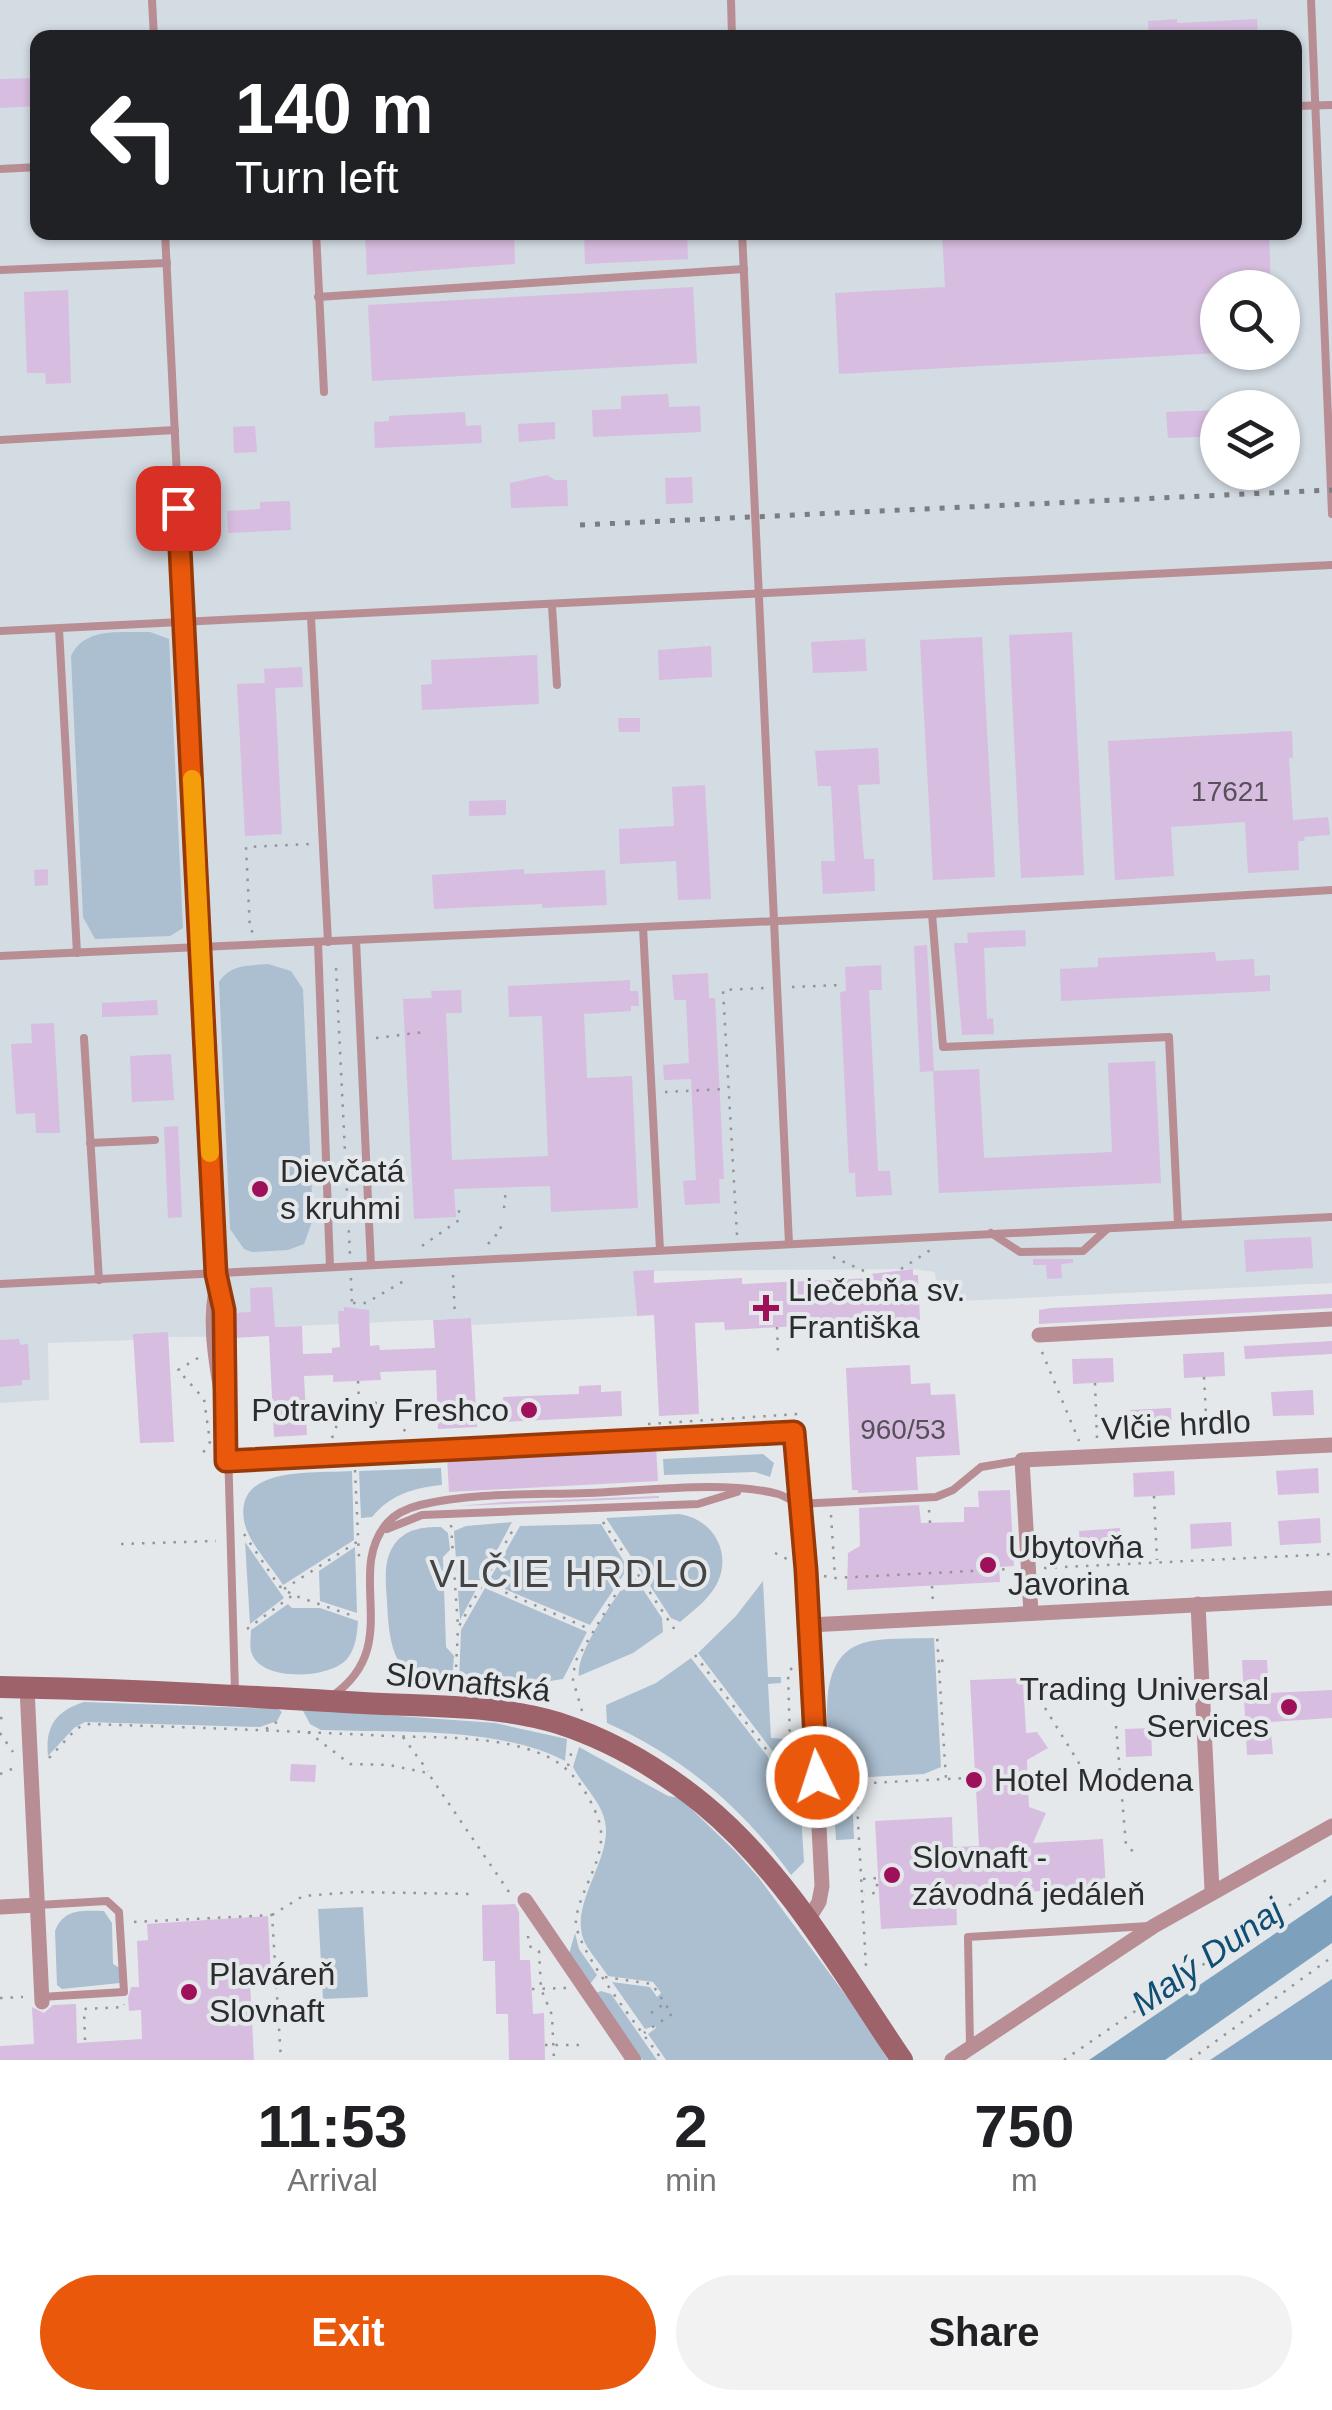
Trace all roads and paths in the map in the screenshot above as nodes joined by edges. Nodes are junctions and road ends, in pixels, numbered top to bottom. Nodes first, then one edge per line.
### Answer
1 (152, 0) edge
2 (731, 0) edge
3 (1311, 0) edge
4 (154, 30) edge
5 (732, 30) edge
6 (1332, 104) edge
7 (1317, 105) junction
8 (1302, 106) edge
9 (30, 167) edge
10 (0, 169) edge
11 (166, 240) edge
12 (316, 240) edge
13 (742, 240) edge
14 (167, 262) junction
15 (744, 269) junction
16 (0, 270) edge
17 (318, 297) junction
18 (324, 392) dead end
19 (175, 430) junction
20 (0, 440) edge
21 (1332, 514) edge
22 (1332, 565) edge
23 (761, 595) junction
24 (552, 606) junction
25 (312, 617) junction
26 (184, 624) junction
27 (59, 629) junction
28 (0, 631) edge
29 (557, 685) dead end
30 (322, 843) junction
31 (1332, 890) edge
32 (932, 914) junction
33 (776, 920) junction
34 (643, 927) junction
35 (257, 934) dead end
36 (356, 940) junction
37 (323, 942) junction
38 (200, 948) junction
39 (78, 953) junction
40 (0, 956) edge
41 (336, 968) dead end
42 (841, 985) dead end
43 (778, 988) junction
44 (424, 1032) dead end
45 (84, 1038) dead end
46 (360, 1040) junction
47 (340, 1041) junction
48 (728, 1089) junction
49 (652, 1093) junction
50 (155, 1140) dead end
51 (90, 1143) junction
52 (506, 1188) dead end
53 (504, 1208) dead end
54 (459, 1210) dead end
55 (1332, 1217) edge
56 (1178, 1224) junction
57 (504, 1226) dead end
58 (1108, 1229) junction
59 (991, 1233) junction
60 (954, 1235) junction
61 (488, 1244) dead end
62 (790, 1244) junction
63 (422, 1246) dead end
64 (738, 1246) junction
65 (660, 1250) junction
66 (834, 1257) dead end
67 (370, 1265) junction
68 (350, 1266) junction
69 (330, 1267) junction
70 (901, 1270) dead end
71 (864, 1271) dead end
72 (216, 1274) junction
73 (440, 1274) dead end
74 (413, 1275) dead end
75 (98, 1280) junction
76 (0, 1284) edge
77 (455, 1316) dead end
78 (1332, 1319) edge
79 (777, 1327) dead end
80 (1040, 1335) joint
81 (212, 1350) junction
82 (778, 1352) dead end
83 (1204, 1377) dead end
84 (358, 1381) dead end
85 (1094, 1383) dead end
86 (359, 1404) junction
87 (798, 1414) dead end
88 (648, 1424) dead end
89 (407, 1435) dead end
90 (332, 1438) dead end
91 (226, 1442) junction
92 (1332, 1445) edge
93 (1208, 1451) junction
94 (201, 1456) dead end
95 (1091, 1456) junction
96 (1022, 1460) junction
97 (226, 1461) junction
98 (355, 1468) dead end
99 (741, 1490) junction
100 (1154, 1496) dead end
101 (798, 1504) junction
102 (831, 1512) dead end
103 (600, 1516) dead end
104 (518, 1520) dead end
105 (451, 1522) dead end
106 (242, 1532) dead end
107 (379, 1534) junction
108 (217, 1541) dead end
109 (358, 1542) junction
110 (121, 1544) dead end
111 (1332, 1554) edge
112 (1157, 1562) junction
113 (632, 1567) junction
114 (1028, 1568) junction
115 (359, 1569) dead end
116 (999, 1570) dead end
117 (814, 1574) dead end
118 (835, 1578) junction
119 (484, 1583) junction
120 (932, 1586) dead end
121 (284, 1589) junction
122 (293, 1595) junction
123 (1332, 1598) edge
124 (1198, 1604) junction
125 (1032, 1613) junction
126 (934, 1618) junction
127 (362, 1619) dead end
128 (809, 1624) junction
129 (458, 1628) junction
130 (246, 1630) dead end
131 (592, 1630) junction
132 (675, 1630) dead end
133 (695, 1656) dead end
134 (951, 1659) dead end
135 (939, 1661) junction
136 (0, 1687) edge
137 (27, 1688) junction
138 (454, 1690) dead end
139 (235, 1695) junction
140 (324, 1701) junction
141 (1045, 1708) dead end
142 (0, 1718) edge
143 (11, 1719) dead end
144 (278, 1723) dead end
145 (1116, 1726) dead end
146 (265, 1729) junction
147 (309, 1729) junction
148 (578, 1732) junction
149 (0, 1733) edge
150 (403, 1736) junction
151 (48, 1758) dead end
152 (428, 1772) junction
153 (0, 1774) edge
154 (966, 1778) dead end
155 (946, 1779) junction
156 (856, 1784) junction
157 (828, 1785) dead end
158 (1095, 1789) dead end
159 (804, 1800) dead end
160 (1332, 1826) edge
161 (1138, 1855) dead end
162 (1332, 1876) edge
163 (861, 1879) junction
164 (1212, 1890) junction
165 (470, 1894) dead end
166 (862, 1894) junction
167 (519, 1898) joint
168 (38, 1905) junction
169 (0, 1907) edge
170 (272, 1915) junction
171 (139, 1922) dead end
172 (807, 1922) junction
173 (1154, 1926) junction
174 (520, 1931) dead end
175 (1332, 1957) edge
176 (866, 1968) dead end
177 (604, 1977) junction
178 (564, 1988) dead end
179 (532, 1989) dead end
180 (542, 1989) junction
181 (124, 1992) junction
182 (0, 1998) edge
183 (42, 2000) junction
184 (665, 2003) junction
185 (651, 2013) dead end
186 (644, 2033) junction
187 (85, 2040) dead end
188 (545, 2045) dead end
189 (553, 2045) junction
190 (582, 2045) dead end
191 (970, 2047) junction
192 (280, 2060) edge
193 (554, 2060) edge
194 (634, 2060) edge
195 (662, 2060) edge
196 (902, 2060) edge
197 (952, 2060) edge
198 (1064, 2060) edge
199 (1190, 2060) edge

1 - 4 lane
2 - 5 lane
3 - 7 lane
6 - 7 lane
7 - 8 lane
7 - 21 lane
9 - 10 lane
11 - 14 lane
12 - 17 lane
13 - 15 lane
14 - 16 lane
14 - 19 lane
15 - 17 lane
15 - 23 lane
17 - 18 lane
19 - 20 lane
19 - 26 lane
22 - 23 lane
23 - 24 lane
23 - 33 lane
24 - 25 lane
24 - 29 lane
25 - 26 lane
25 - 30 lane
26 - 27 lane
26 - 38 lane
27 - 28 lane
27 - 39 lane
30 - 35 path
30 - 37 lane
31 - 32 lane
32 - 33 lane
32 - 56 lane
33 - 34 lane
33 - 43 lane
34 - 36 lane
34 - 49 lane
36 - 37 lane
36 - 46 lane
37 - 38 lane
37 - 69 lane
38 - 39 lane
38 - 72 lane
39 - 40 lane
41 - 47 path
42 - 43 path
43 - 48 path
43 - 62 lane
44 - 46 path
45 - 51 lane
46 - 47 path
46 - 67 lane
47 - 68 path
48 - 49 path
48 - 64 path
49 - 65 lane
50 - 51 lane
51 - 75 lane
52 - 53 path
54 - 63 path
55 - 56 lane
56 - 58 lane
57 - 61 path
58 - 59 lane
58 - 59 lane
59 - 60 lane
60 - 62 lane
60 - 70 path
62 - 64 lane
64 - 65 lane
65 - 67 lane
66 - 71 path
67 - 68 lane
68 - 69 lane
68 - 74 path
69 - 72 lane
72 - 75 lane
72 - 81 lane
72 - 91 lane
73 - 77 path
75 - 76 lane
78 - 80 street
79 - 82 path
80 - 95 path
81 - 91 lane
81 - 94 path
83 - 93 path
84 - 86 path
85 - 95 path
86 - 89 path
86 - 90 path
87 - 88 path
91 - 97 lane
92 - 93 street, Vlčie hrdlo
93 - 95 street, Vlčie hrdlo
95 - 96 street, Vlčie hrdlo
96 - 101 lane, Vlčie hrdlo
96 - 114 street
97 - 101 lane
97 - 139 lane
98 - 109 path
99 - 101 lane, Vlčie hrdlo
99 - 107 lane
99 - 107 lane, Vlčie hrdlo
100 - 112 path
101 - 128 street
102 - 118 path
103 - 113 path
104 - 119 path
105 - 129 path
106 - 121 path
107 - 140 lane
108 - 110 path
109 - 115 path
109 - 121 path
111 - 112 path
112 - 114 path
113 - 131 path
113 - 132 path
114 - 125 street
116 - 118 path
117 - 118 path
119 - 129 path
119 - 131 path
120 - 126 path
121 - 122 path
122 - 127 path
122 - 130 path
123 - 124 street
124 - 125 street
124 - 164 street
125 - 126 street
126 - 128 street
126 - 135 path
128 - 172 street
129 - 138 path
131 - 148 path
133 - 159 path
134 - 135 path
135 - 155 path
136 - 137 main road, Slovnaftská
137 - 139 main road, Slovnaftská
137 - 168 street
139 - 140 main road, Slovnaftská
140 - 148 main road, Slovnaftská
141 - 158 path
142 - 143 path
144 - 146 path
145 - 161 path
146 - 147 path
146 - 151 path
147 - 150 path
147 - 152 path
148 - 172 main road, Slovnaftská
149 - 153 path
150 - 152 path
150 - 177 path
152 - 167 path
154 - 155 path
155 - 156 path
156 - 157 path
156 - 163 path
160 - 164 street
162 - 198 path
163 - 166 path
163 - 166 path
164 - 173 street
165 - 170 path
166 - 176 path
167 - 194 street
168 - 169 street
168 - 181 lane
168 - 183 street
170 - 171 path
170 - 192 path
172 - 196 main road, Slovnaftská
173 - 191 street
173 - 191 lane
174 - 180 path
175 - 199 path
177 - 184 path
177 - 186 path
178 - 180 path
179 - 180 path
180 - 189 path
181 - 183 lane
181 - 187 path
182 - 183 path
184 - 185 path
184 - 186 path
186 - 195 path
188 - 189 path
189 - 190 path
189 - 193 path
191 - 197 street

